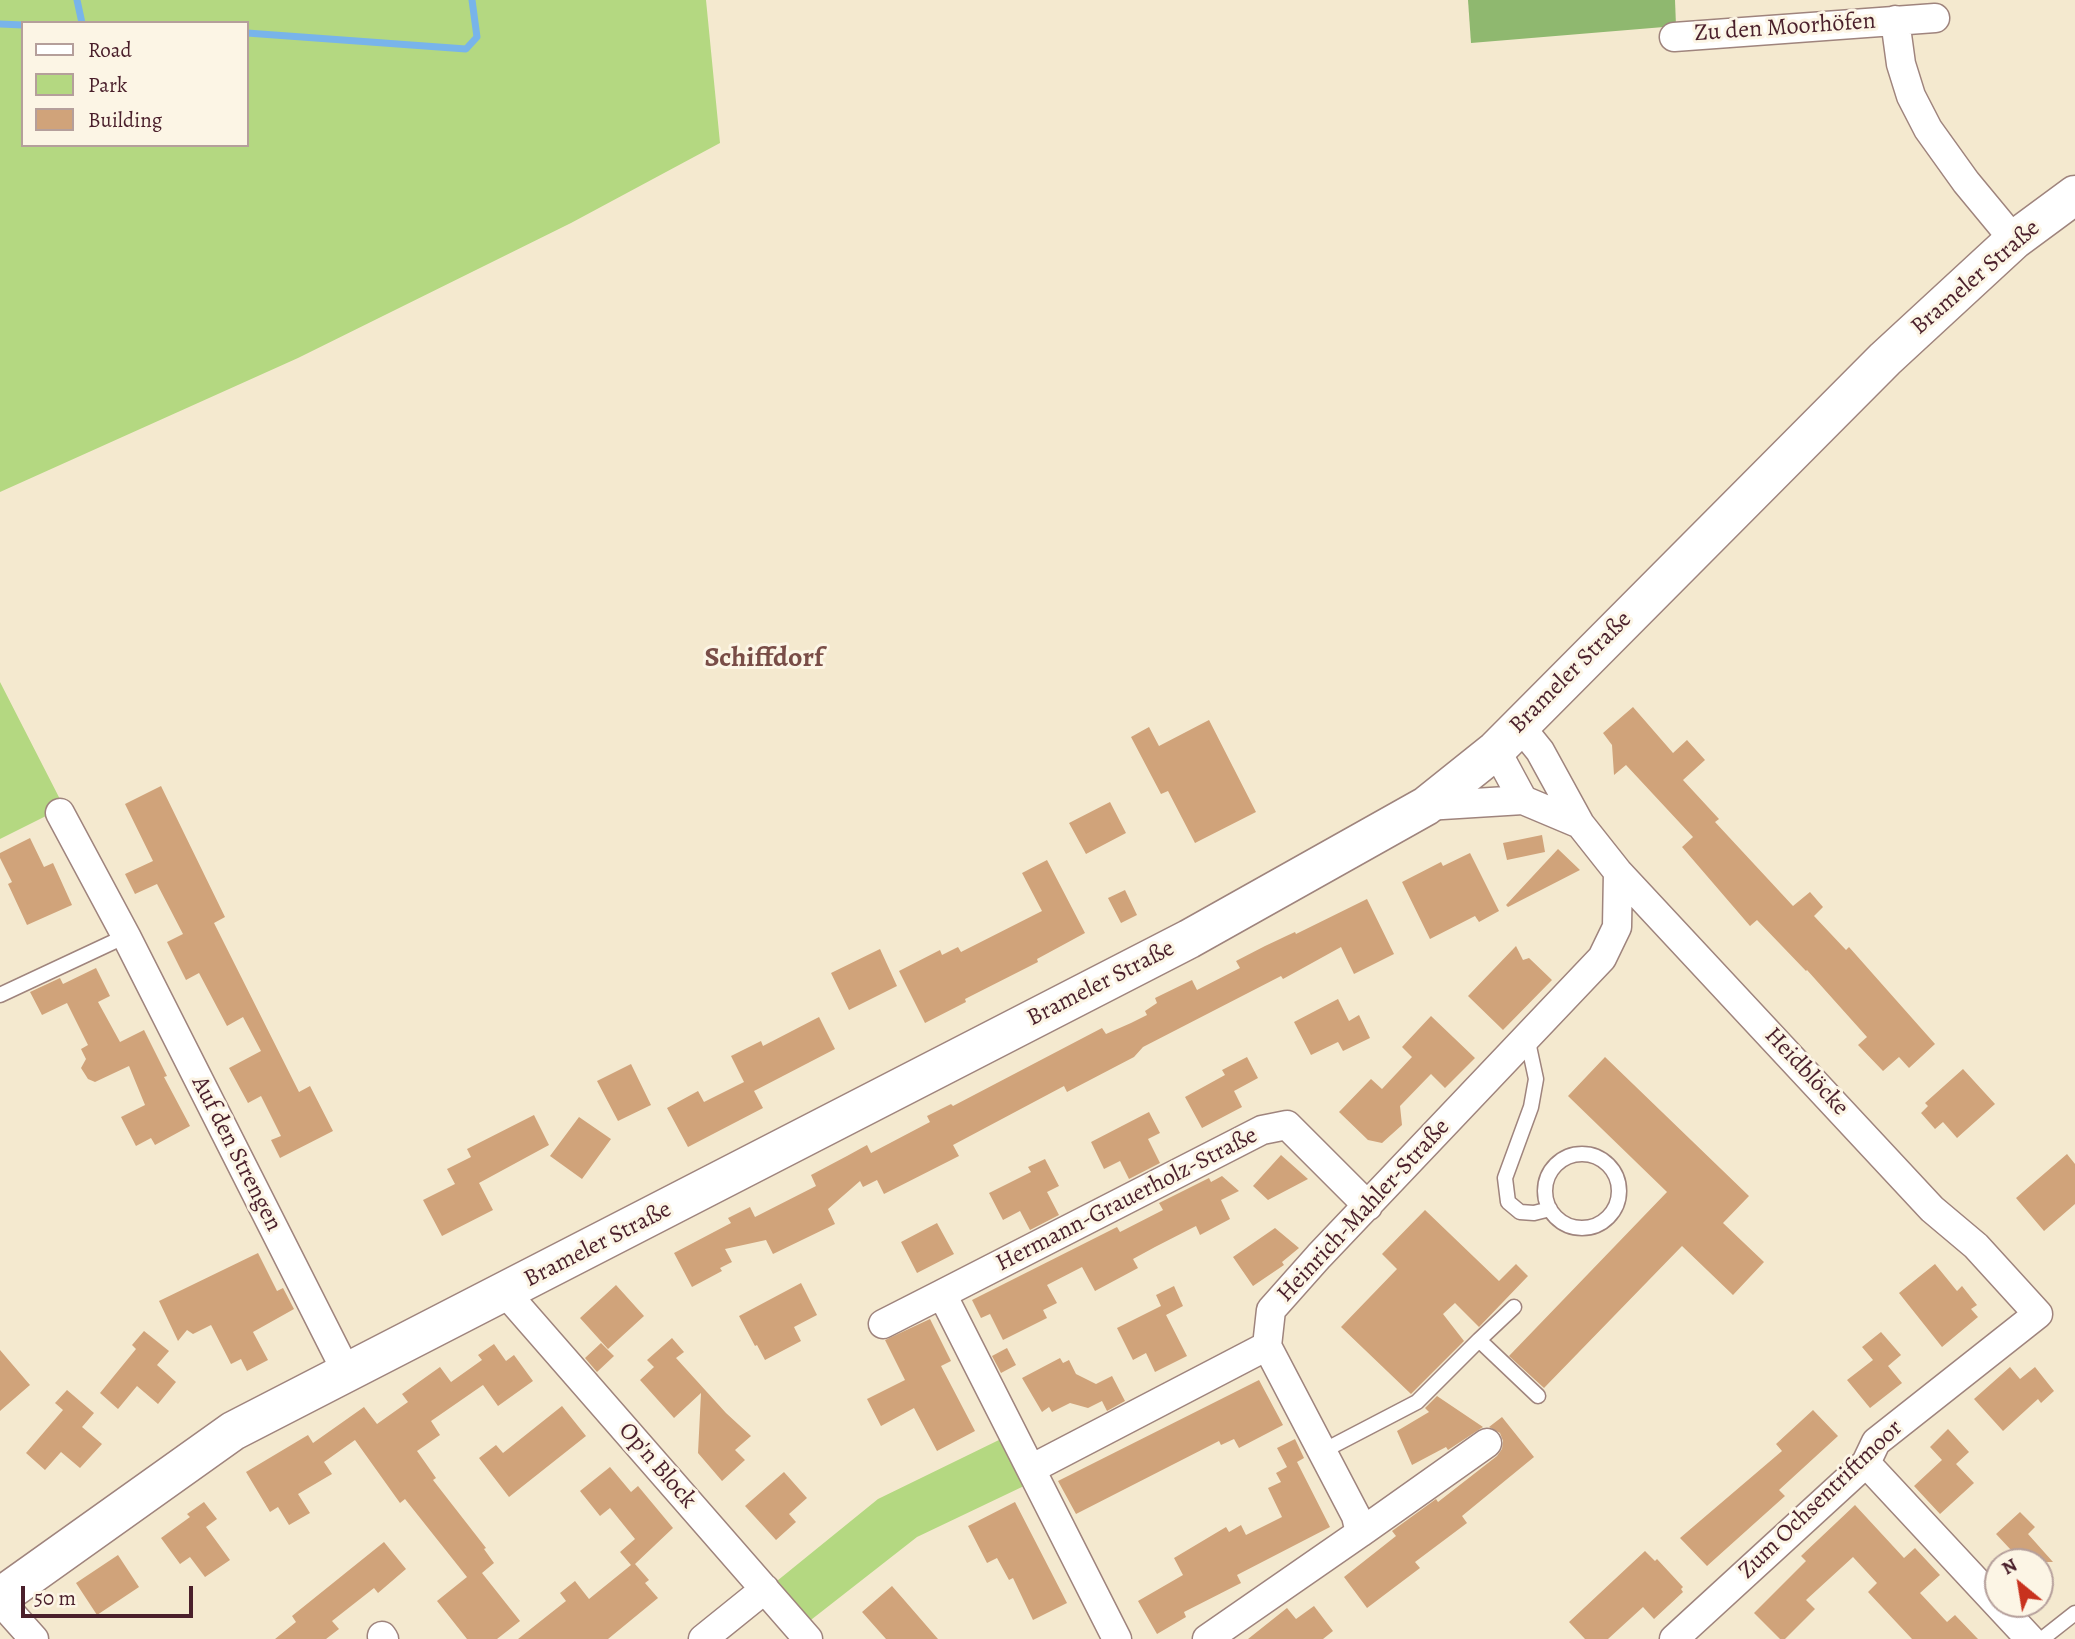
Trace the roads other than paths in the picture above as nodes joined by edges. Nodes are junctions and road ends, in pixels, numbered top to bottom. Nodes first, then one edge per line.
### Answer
1 (1935, 18) dead end
2 (1895, 20) junction
3 (1674, 37) dead end
4 (2075, 195) edge
5 (2014, 240) junction
6 (1508, 738) junction
7 (1523, 800) junction
8 (1426, 806) junction
9 (60, 813) dead end
10 (1580, 824) junction
11 (1618, 872) junction
12 (126, 936) junction
13 (0, 995) edge
14 (1527, 1037) junction
15 (1368, 1206) junction
16 (1550, 1209) junction
17 (505, 1292) junction
18 (942, 1294) junction
19 (1514, 1307) dead end
20 (2038, 1314) joint
21 (883, 1324) dead end
22 (1479, 1340) junction
23 (1267, 1346) junction
24 (347, 1373) junction
25 (1538, 1396) dead end
26 (1487, 1443) dead end
27 (1323, 1451) junction
28 (1866, 1463) junction
29 (1031, 1469) junction
30 (1360, 1533) junction
31 (765, 1589) junction
32 (0, 1599) edge
33 (2075, 1613) edge
34 (34, 1639) edge
35 (703, 1639) edge
36 (808, 1639) edge
37 (1117, 1639) edge
38 (1207, 1639) edge
39 (1674, 1639) edge
40 (2030, 1639) edge
41 (2042, 1639) edge

1 - 2 street, Zu den Moorhöfen
2 - 3 street, Zu den Moorhöfen
2 - 5 street, Zu den Moorhöfen
4 - 5 street, Brameler Straße
5 - 6 street, Brameler Straße
6 - 7 street
6 - 8 street, Brameler Straße
6 - 10 street, Heidblöcke
7 - 8 street, Heidblöcke
7 - 10 street, Heidblöcke
8 - 17 street, Brameler Straße
9 - 12 street, Auf den Strengen
10 - 11 street, Heidblöcke
11 - 14 street, Heinrich-Mahler-Straße
11 - 20 street, Heidblöcke
12 - 13 lane
12 - 24 street, Auf den Strengen
14 - 15 street, Heinrich-Mahler-Straße
14 - 16 lane
15 - 18 street, Hermann-Grauerholz-Straße
15 - 23 street, Heinrich-Mahler-Straße
16 - 16 lane
17 - 24 street, Brameler Straße
17 - 31 street, Op'n Block
18 - 21 street, Hermann-Grauerholz-Straße
18 - 29 street
19 - 22 lane
20 - 28 street, Zum Ochsentriftmoor
22 - 25 lane
22 - 27 lane
23 - 27 street
23 - 29 street
24 - 32 street, Brameler Straße
26 - 30 street
27 - 30 street
28 - 39 street, Zum Ochsentriftmoor
28 - 40 street
29 - 37 street
30 - 38 street
31 - 35 street
31 - 36 street, Op'n Block
32 - 34 street
33 - 41 lane

